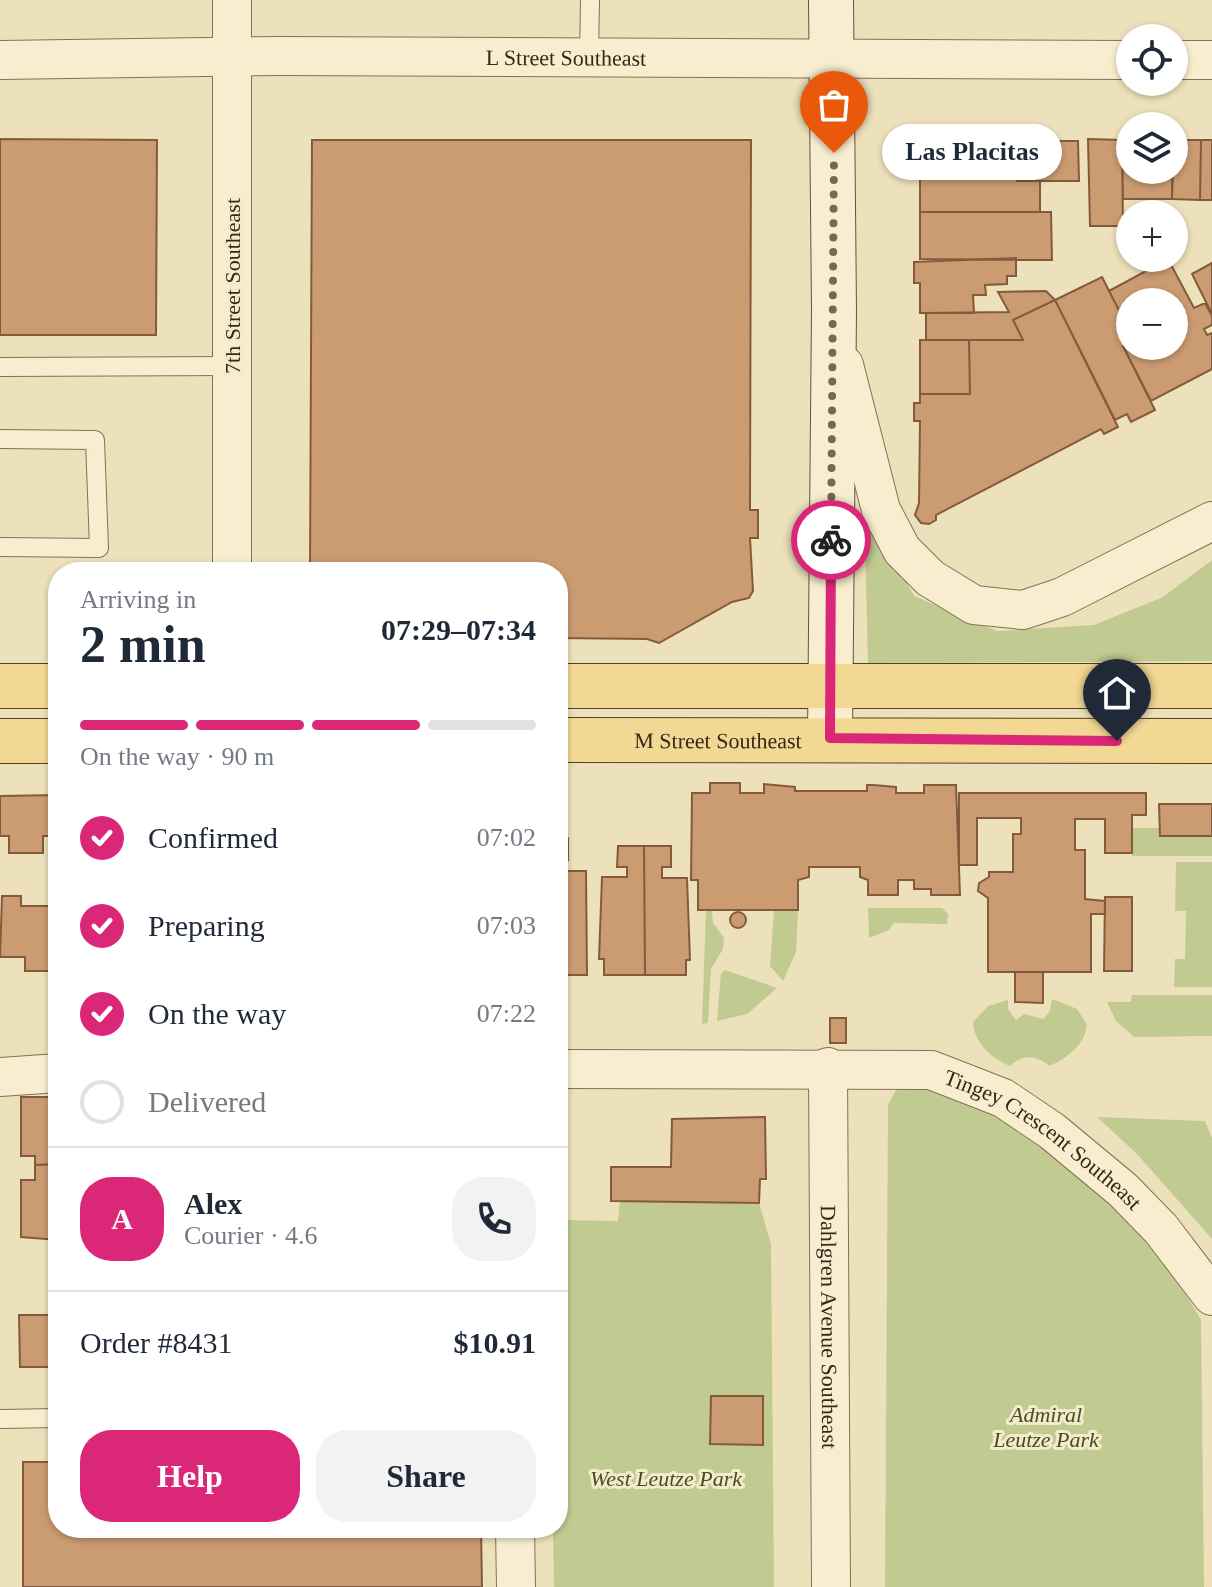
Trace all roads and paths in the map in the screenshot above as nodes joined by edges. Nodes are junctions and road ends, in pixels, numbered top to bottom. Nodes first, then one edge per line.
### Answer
1 (232, 0) edge
2 (590, 0) edge
3 (831, 0) edge
4 (589, 58) junction
5 (833, 58) junction
6 (232, 59) junction
7 (0, 60) edge
8 (1116, 60) edge
9 (1188, 60) edge
10 (1212, 60) edge
11 (834, 310) junction
12 (232, 366) junction
13 (0, 367) edge
14 (0, 439) edge
15 (1212, 521) edge
16 (0, 547) edge
17 (232, 562) edge
18 (0, 686) edge
19 (48, 686) edge
20 (568, 686) edge
21 (1212, 686) edge
22 (830, 687) junction
23 (830, 738) junction
24 (568, 740) edge
25 (0, 741) edge
26 (48, 741) edge
27 (1212, 741) edge
28 (828, 1067) junction
29 (568, 1069) edge
30 (48, 1074) edge
31 (0, 1077) edge
32 (1212, 1296) edge
33 (48, 1418) edge
34 (0, 1419) edge
35 (515, 1538) edge
36 (516, 1587) edge
37 (831, 1587) edge

1 - 6 street, 7th Street Southeast
2 - 4 lane
3 - 5 main road
4 - 5 street, L Street Southeast
4 - 6 street, L Street Southeast
5 - 8 street, L Street Southeast
5 - 11 main road
6 - 7 street, L Street Southeast
6 - 12 street, 7th Street Southeast
9 - 10 street
11 - 15 street
11 - 22 main road
12 - 13 lane
12 - 17 street, 7th Street Southeast
14 - 16 lane
18 - 19 main road
20 - 22 main road
21 - 22 main road
22 - 23 main road
23 - 24 main road, M Street Southeast
23 - 27 main road, M Street Southeast
25 - 26 main road
28 - 29 street, Tingey Crescent Southeast
28 - 32 street, Tingey Crescent Southeast
28 - 37 street, Dahlgren Avenue Southeast
30 - 31 street
33 - 34 lane
35 - 36 street

